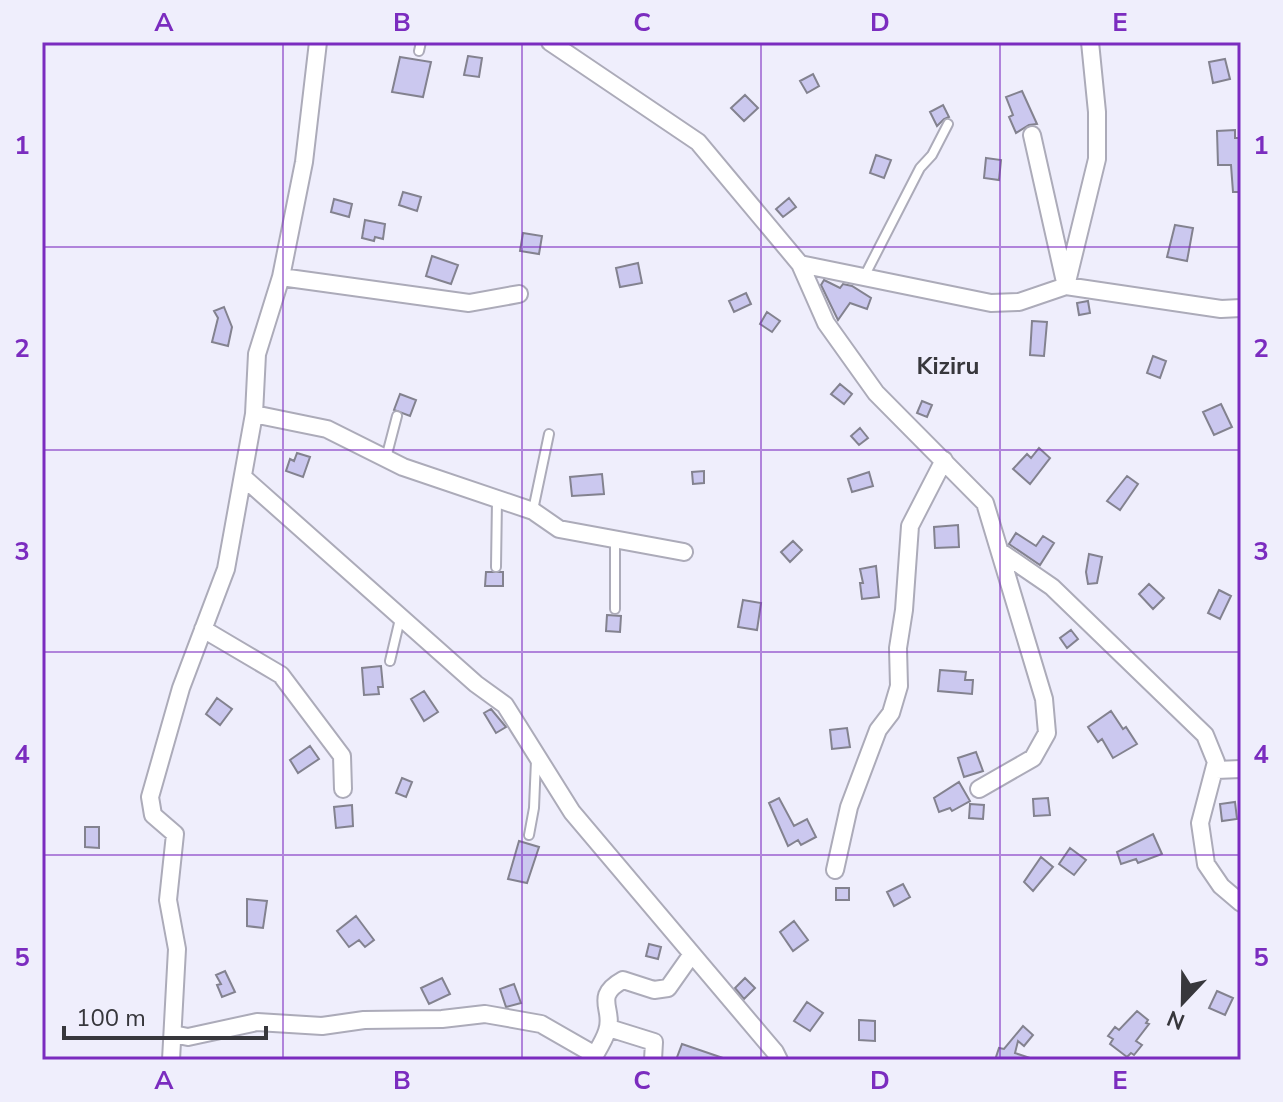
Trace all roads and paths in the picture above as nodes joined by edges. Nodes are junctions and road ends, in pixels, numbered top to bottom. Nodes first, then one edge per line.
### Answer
1 (318, 42) edge
2 (550, 42) edge
3 (1090, 42) edge
4 (948, 124) dead end
5 (1032, 135) dead end
6 (800, 264) junction
7 (281, 277) junction
8 (864, 277) junction
9 (1066, 286) junction
10 (519, 294) dead end
11 (1241, 308) edge
12 (254, 414) junction
13 (397, 416) dead end
14 (549, 434) dead end
15 (385, 458) junction
16 (944, 460) junction
17 (243, 477) junction
18 (497, 499) junction
19 (533, 511) junction
20 (615, 540) junction
21 (684, 552) dead end
22 (1001, 552) junction
23 (496, 567) dead end
24 (615, 609) dead end
25 (400, 617) junction
26 (203, 629) junction
27 (390, 661) dead end
28 (536, 755) junction
29 (1241, 769) edge
30 (1216, 770) junction
31 (343, 789) dead end
32 (979, 789) dead end
33 (529, 835) dead end
34 (835, 870) dead end
35 (1241, 903) edge
36 (692, 954) junction
37 (609, 1028) junction
38 (173, 1034) junction
39 (594, 1057) edge
40 (171, 1060) edge
41 (653, 1060) edge
42 (779, 1060) edge

1 - 7 street
2 - 6 street
3 - 9 street
4 - 8 lane
5 - 9 street
6 - 8 street
6 - 16 street
7 - 10 street
7 - 12 street
8 - 9 street
9 - 11 street
12 - 15 street
12 - 17 street
13 - 15 lane
14 - 19 lane
15 - 18 street
16 - 22 street
16 - 34 street
17 - 25 street
17 - 26 street
18 - 19 street
18 - 23 lane
19 - 20 street
20 - 21 street
20 - 24 lane
22 - 30 street
22 - 32 street
25 - 27 lane
25 - 28 street
26 - 31 street
26 - 38 street
28 - 33 lane
28 - 36 street
29 - 30 street
30 - 35 street
36 - 37 street
36 - 42 street
37 - 39 street
37 - 41 street
38 - 39 street
38 - 40 street

